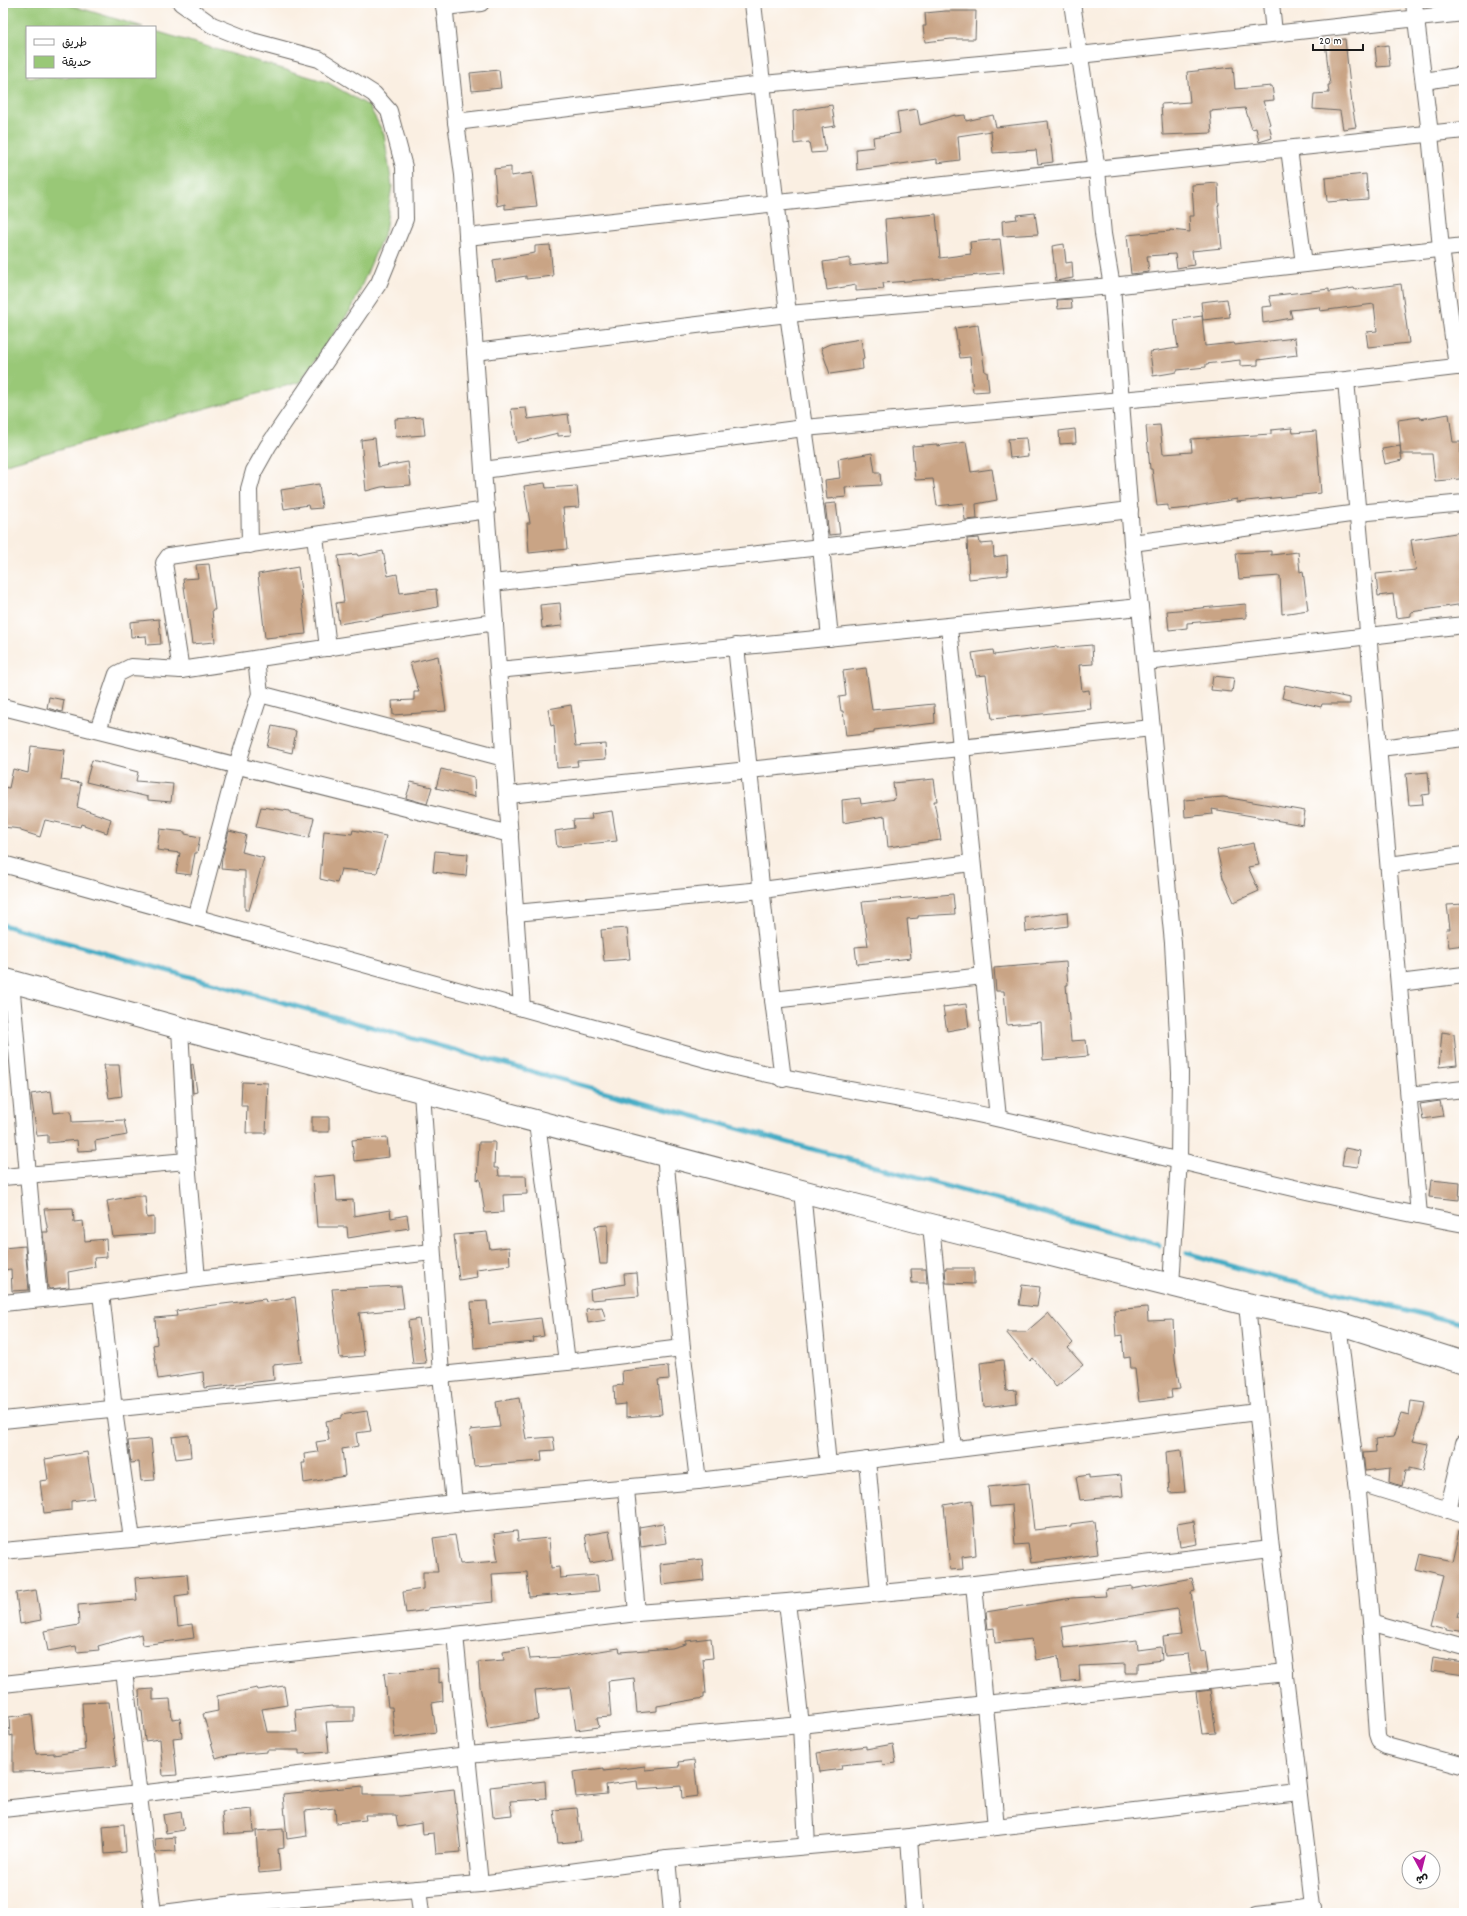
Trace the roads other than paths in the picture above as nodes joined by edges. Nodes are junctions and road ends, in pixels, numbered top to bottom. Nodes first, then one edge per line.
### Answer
1 (181, 3) edge
2 (481, 3) edge
3 (753, 3) edge
4 (1072, 3) edge
5 (1271, 3) edge
6 (444, 5) edge
7 (1414, 10) edge
8 (1464, 13) edge
9 (1274, 33) junction
10 (1079, 55) junction
11 (1464, 75) edge
12 (1424, 81) junction
13 (763, 84) junction
14 (456, 122) junction
15 (1464, 130) edge
16 (1430, 134) junction
17 (1289, 149) junction
18 (1097, 170) junction
19 (776, 202) junction
20 (467, 236) junction
21 (1464, 246) edge
22 (1441, 248) junction
23 (1304, 264) junction
24 (1112, 286) junction
25 (788, 314) junction
26 (475, 352) junction
27 (1461, 366) edge
28 (1346, 380) junction
29 (1122, 399) junction
30 (804, 428) junction
31 (483, 470) junction
32 (1464, 503) edge
33 (487, 510) junction
34 (1130, 510) junction
35 (1358, 513) junction
36 (315, 536) junction
37 (1132, 543) junction
38 (250, 545) junction
39 (821, 547) junction
40 (492, 583) junction
41 (1140, 607) junction
42 (495, 622) junction
43 (1464, 625) edge
44 (949, 627) junction
45 (1369, 637) junction
46 (830, 638) junction
47 (736, 646) junction
48 (328, 648) junction
49 (256, 659) junction
50 (1146, 662) junction
51 (182, 670) junction
52 (498, 670) junction
53 (260, 694) junction
54 (3, 707) edge
55 (1152, 728) junction
56 (98, 730) junction
57 (1464, 738) edge
58 (1379, 748) junction
59 (961, 749) junction
60 (504, 758) junction
61 (237, 765) junction
62 (749, 769) junction
63 (508, 795) junction
64 (510, 834) junction
65 (1464, 855) edge
66 (972, 863) junction
67 (3, 864) edge
68 (1389, 865) junction
69 (762, 890) junction
70 (515, 913) junction
71 (196, 918) junction
72 (983, 976) junction
73 (1464, 976) edge
74 (7, 980) edge
75 (1399, 983) junction
76 (773, 1000) junction
77 (522, 1008) junction
78 (180, 1028) junction
79 (10, 1054) edge
80 (783, 1079) junction
81 (1464, 1089) edge
82 (422, 1092) junction
83 (1409, 1095) junction
84 (998, 1118) junction
85 (537, 1122) junction
86 (665, 1154) junction
87 (1179, 1160) junction
88 (187, 1161) junction
89 (28, 1174) junction
90 (3, 1177) edge
91 (802, 1190) junction
92 (1419, 1215) junction
93 (1464, 1224) edge
94 (931, 1225) junction
95 (432, 1252) junction
96 (197, 1279) junction
97 (1171, 1285) junction
98 (101, 1293) junction
99 (39, 1299) junction
100 (3, 1303) edge
101 (1247, 1304) junction
102 (1338, 1323) junction
103 (682, 1348) junction
104 (567, 1362) junction
105 (1464, 1363) edge
106 (441, 1375) junction
107 (114, 1410) junction
108 (1257, 1412) junction
109 (3, 1420) edge
110 (1464, 1443) edge
111 (953, 1449) junction
112 (867, 1460) junction
113 (828, 1465) junction
114 (698, 1481) junction
115 (1357, 1482) junction
116 (626, 1489) junction
117 (454, 1504) junction
118 (1448, 1510) junction
119 (1464, 1515) edge
120 (132, 1539) junction
121 (1271, 1549) junction
122 (3, 1550) edge
123 (974, 1584) junction
124 (879, 1592) junction
125 (787, 1602) junction
126 (637, 1613) junction
127 (1370, 1622) junction
128 (456, 1635) junction
129 (1464, 1648) edge
130 (124, 1671) junction
131 (1286, 1672) junction
132 (3, 1684) edge
133 (985, 1704) junction
134 (802, 1725) junction
135 (468, 1755) junction
136 (1464, 1767) edge
137 (1299, 1792) junction
138 (138, 1794) junction
139 (3, 1809) edge
140 (996, 1827) junction
141 (909, 1837) junction
142 (807, 1846) junction
143 (667, 1859) junction
144 (480, 1884) junction
145 (418, 1889) junction
146 (242, 1908) edge
147 (1314, 1910) edge
148 (153, 1913) edge
149 (163, 1913) edge
150 (421, 1913) edge
151 (672, 1913) edge
152 (914, 1913) edge
153 (1256, 1913) edge

1 - 38 street
2 - 6 street
3 - 13 street
4 - 10 street
5 - 9 street
6 - 14 street
7 - 8 street
7 - 9 street
7 - 12 street
9 - 10 street
10 - 13 street
10 - 18 street
11 - 12 street
12 - 16 street
13 - 14 street
13 - 19 street
14 - 20 street
15 - 16 street
16 - 17 street
16 - 22 street
17 - 18 street
17 - 23 street
18 - 19 street
18 - 24 street
19 - 20 street
19 - 25 street
20 - 26 street
21 - 22 street
22 - 23 street
22 - 27 street
23 - 24 street
24 - 25 street
24 - 29 street
25 - 26 street
25 - 30 street
26 - 31 street
27 - 28 street
28 - 29 street
28 - 35 street
29 - 30 street
29 - 34 street
30 - 31 street
30 - 39 street
31 - 33 street
32 - 35 street
33 - 36 street
33 - 40 street
34 - 37 street
34 - 39 street
35 - 37 street
35 - 45 street
36 - 38 street
36 - 48 street
37 - 41 street
38 - 51 street
39 - 40 street
39 - 46 street
40 - 42 street
41 - 44 street
41 - 50 street
42 - 48 street
42 - 52 street
43 - 45 street
44 - 46 street
44 - 59 street
45 - 50 street
45 - 58 street
46 - 47 street
47 - 52 street
47 - 62 street
48 - 49 street
49 - 51 street
49 - 53 street
50 - 55 street
51 - 56 street
52 - 60 street
53 - 60 street
53 - 61 street
54 - 56 street
55 - 59 street
55 - 87 street
56 - 61 street
57 - 58 street
58 - 68 street
59 - 62 street
59 - 66 street
60 - 63 street
61 - 64 street
61 - 71 street
62 - 63 street
62 - 69 street
63 - 64 street
64 - 70 street
65 - 68 street
66 - 69 street
66 - 72 street
67 - 71 street
68 - 75 street
69 - 70 street
69 - 76 street
70 - 77 street
71 - 77 street
72 - 76 street
72 - 84 street
73 - 75 street
74 - 78 main road
74 - 79 street
75 - 83 street
76 - 80 street
77 - 80 street
78 - 82 main road
78 - 88 street
79 - 89 street
80 - 84 street
81 - 83 street
82 - 85 main road
82 - 95 street
83 - 92 street
84 - 87 street
85 - 86 main road
85 - 104 street
86 - 91 main road
86 - 103 street
87 - 92 street
87 - 97 street
88 - 89 street
88 - 96 street
89 - 90 street
89 - 99 street
91 - 94 main road
91 - 113 street
92 - 93 street
94 - 97 main road
94 - 111 street
95 - 96 street
95 - 106 street
96 - 98 street
97 - 101 main road
98 - 99 street
98 - 107 street
99 - 100 street
101 - 102 main road
101 - 108 street
102 - 105 main road
102 - 115 street
103 - 104 street
103 - 114 street
104 - 106 street
106 - 107 street
106 - 117 street
107 - 109 street
107 - 120 street
108 - 111 street
108 - 121 street
110 - 118 street
111 - 112 street
112 - 113 street
112 - 124 street
113 - 114 street
114 - 116 street
115 - 118 street
115 - 127 street
116 - 117 street
116 - 126 street
117 - 120 street
118 - 119 street
120 - 122 street
121 - 123 street
121 - 131 street
123 - 124 street
123 - 133 street
124 - 125 street
125 - 126 street
125 - 134 street
126 - 128 street
127 - 129 street
127 - 136 street
128 - 130 street
128 - 135 street
130 - 132 street
130 - 138 street
131 - 133 street
131 - 137 street
133 - 134 street
133 - 140 street
134 - 135 street
134 - 142 street
135 - 138 street
135 - 144 street
137 - 140 street
137 - 147 street
138 - 139 street
138 - 148 street
140 - 141 street
141 - 142 street
141 - 152 street
142 - 143 street
143 - 144 street
143 - 151 street
144 - 145 street
145 - 146 street
145 - 150 street
146 - 149 street
147 - 153 street

